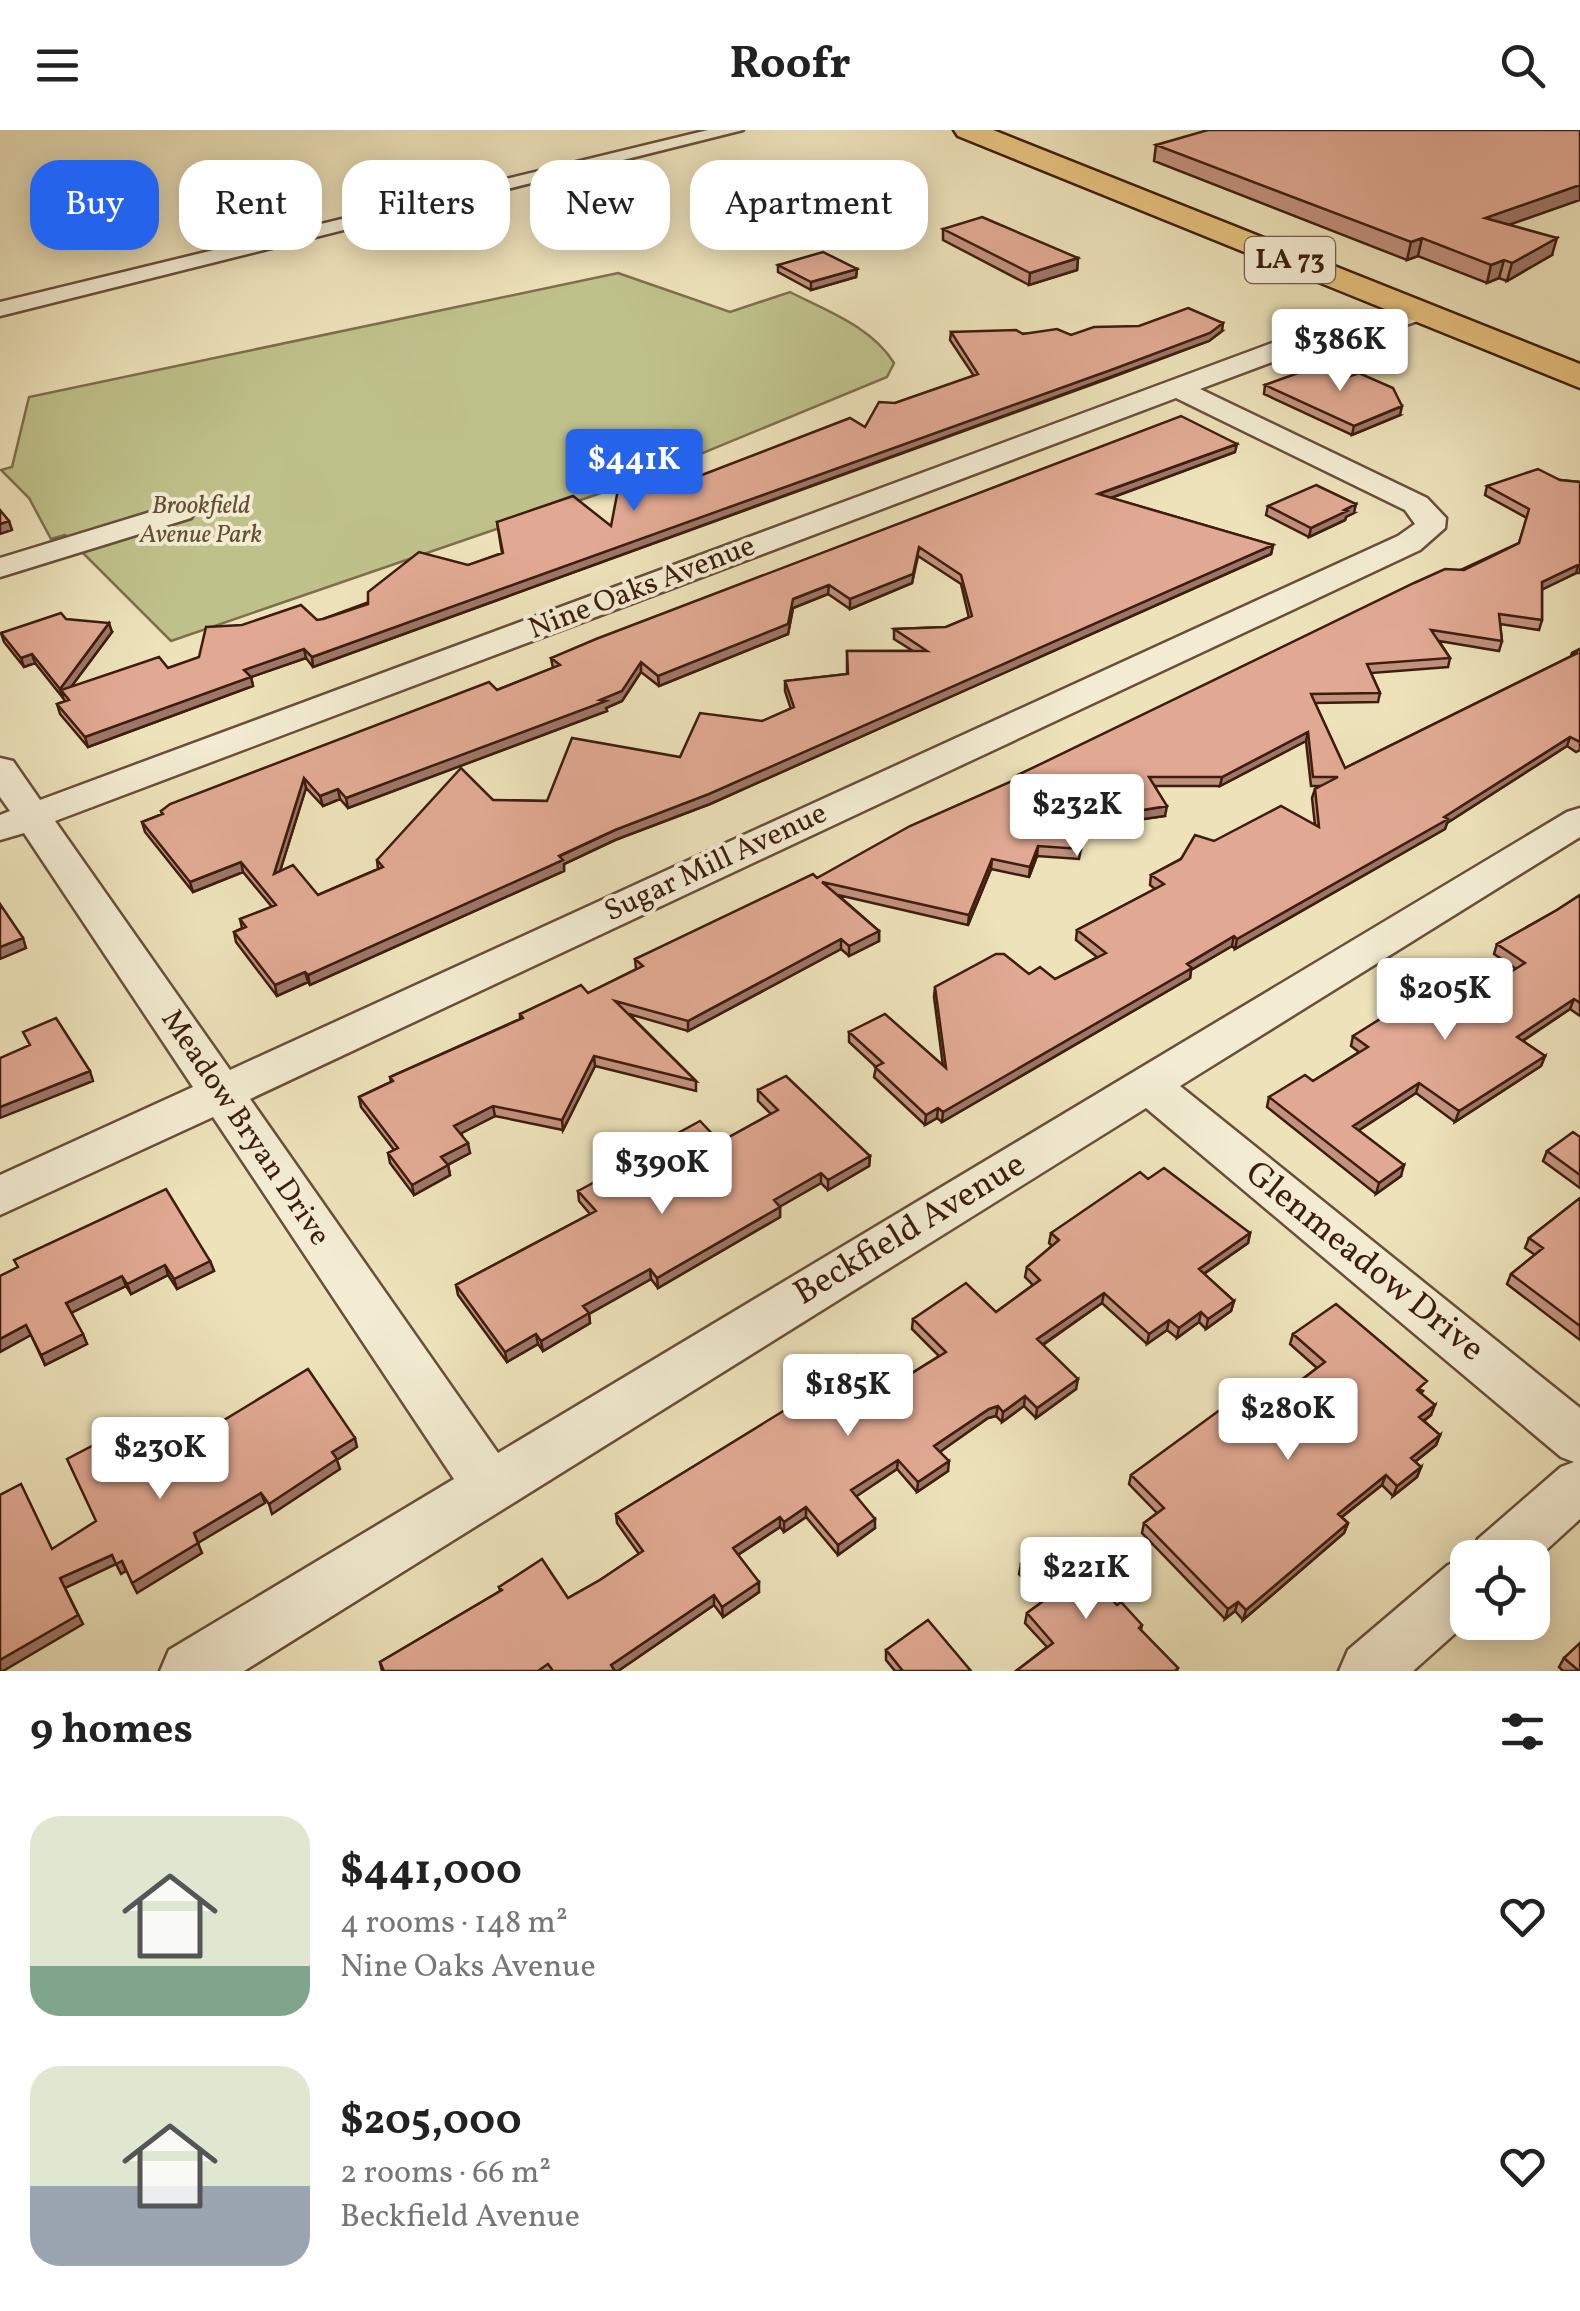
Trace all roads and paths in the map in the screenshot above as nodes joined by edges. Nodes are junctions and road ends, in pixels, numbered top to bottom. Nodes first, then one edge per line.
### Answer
1 (733, 130) edge
2 (968, 130) edge
3 (1405, 306) junction
4 (0, 309) edge
5 (1580, 377) edge
6 (1178, 388) junction
7 (180, 512) dead end
8 (0, 568) edge
9 (0, 769) edge
10 (1580, 820) edge
11 (16, 822) edge
12 (1148, 1085) junction
13 (221, 1092) junction
14 (0, 1196) edge
15 (1580, 1440) edge
16 (1580, 1484) edge
17 (490, 1486) junction
18 (1518, 1540) edge
19 (1450, 1600) edge
20 (190, 1671) edge
21 (1369, 1671) edge

1 - 4 street
2 - 3 main road, LA 73
3 - 5 main road, LA 73
3 - 6 street, Nine Oaks Avenue
6 - 11 street, Nine Oaks Avenue
6 - 13 street, Sugar Mill Avenue
7 - 8 street
9 - 11 street, Meadow Bryan Drive
10 - 12 street, Beckfield Avenue
11 - 13 street, Meadow Bryan Drive
12 - 15 street, Glenmeadow Drive
12 - 17 street, Beckfield Avenue
13 - 14 street, Sugar Mill Avenue
13 - 17 street, Meadow Bryan Drive
16 - 18 street
17 - 20 street, Beckfield Avenue
19 - 21 street

